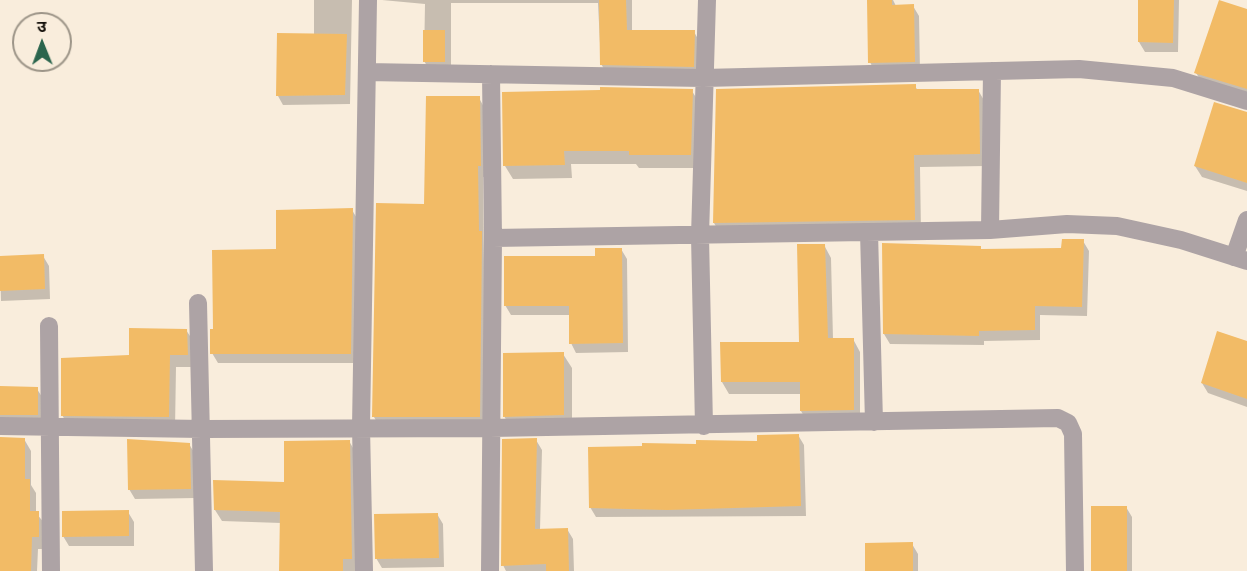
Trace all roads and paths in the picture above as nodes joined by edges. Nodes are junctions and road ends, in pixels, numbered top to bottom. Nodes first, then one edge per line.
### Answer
1 (368, 0) edge
2 (707, 0) edge
3 (992, 71) junction
4 (367, 72) junction
5 (491, 74) junction
6 (703, 78) junction
7 (1247, 101) edge
8 (1247, 220) edge
9 (990, 230) junction
10 (869, 232) junction
11 (700, 236) junction
12 (493, 238) junction
13 (1240, 259) edge
14 (198, 303) dead end
15 (49, 326) dead end
16 (874, 422) junction
17 (0, 426) edge
18 (704, 426) junction
19 (361, 427) junction
20 (52, 428) junction
21 (490, 428) junction
22 (203, 429) junction
23 (51, 571) edge
24 (204, 571) edge
25 (364, 571) edge
26 (490, 571) edge
27 (1075, 571) edge

1 - 4 street
2 - 6 street
3 - 6 street
3 - 7 street
3 - 9 street
4 - 5 street
4 - 19 street
5 - 6 street
5 - 12 street
6 - 11 street
8 - 13 street
9 - 10 street
9 - 13 street
10 - 11 street
10 - 16 street
11 - 12 street
11 - 18 street
12 - 21 street
14 - 22 street
15 - 20 street
16 - 18 street
16 - 27 street
17 - 20 street
18 - 21 street
19 - 21 street
19 - 22 street
19 - 25 street
20 - 22 street
20 - 23 street
21 - 26 street
22 - 24 street

